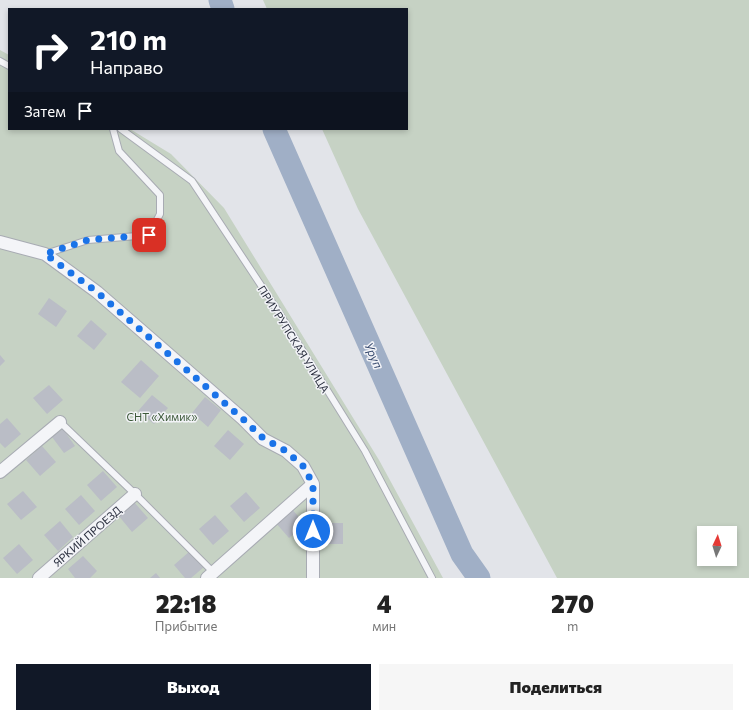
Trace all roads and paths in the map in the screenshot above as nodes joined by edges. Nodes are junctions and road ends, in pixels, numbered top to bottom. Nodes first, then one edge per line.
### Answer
1 (113, 130) edge
2 (122, 130) edge
3 (0, 242) edge
4 (45, 254) junction
5 (60, 422) joint
6 (0, 472) edge
7 (313, 484) junction
8 (135, 494) junction
9 (210, 575) edge
10 (39, 578) edge
11 (313, 578) edge
12 (432, 578) edge

1 - 4 lane
2 - 12 lane, ПРИУРУПСКАЯ УЛИЦА
3 - 4 street
4 - 7 street
5 - 6 street
5 - 8 lane
7 - 9 street
7 - 11 street
8 - 9 lane
8 - 10 street, ЯРКИЙ ПРОЕЗД

